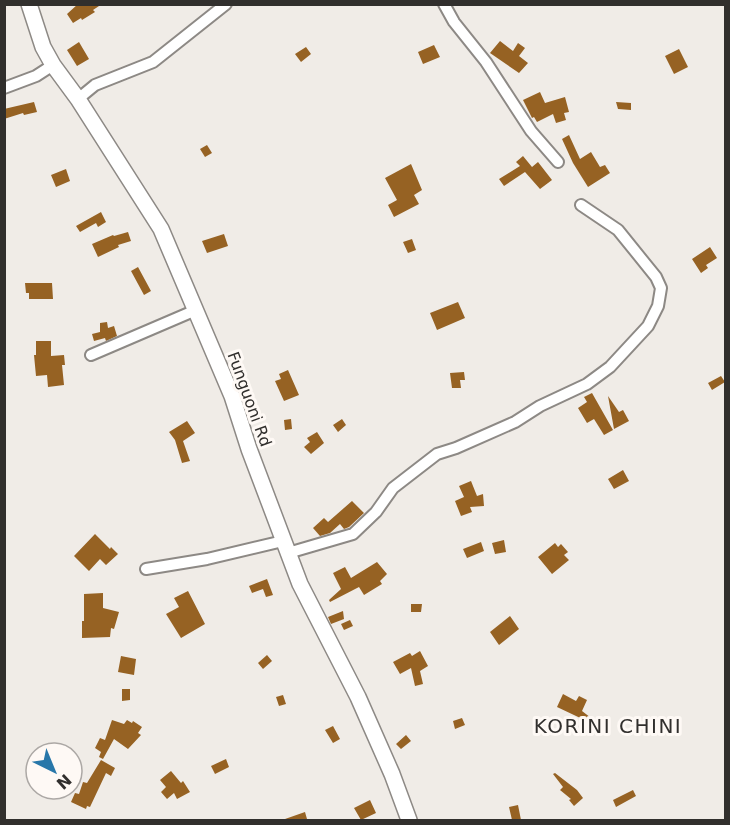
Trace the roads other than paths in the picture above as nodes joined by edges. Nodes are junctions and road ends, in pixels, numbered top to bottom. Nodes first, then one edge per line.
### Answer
1 (28, 4) edge
2 (226, 4) edge
3 (444, 4) edge
4 (53, 65) junction
5 (4, 88) edge
6 (78, 99) junction
7 (558, 162) dead end
8 (581, 204) dead end
9 (196, 310) junction
10 (91, 355) dead end
11 (286, 547) junction
12 (146, 569) dead end
13 (405, 819) edge

1 - 4 street, Funguoni Rd
2 - 6 street
3 - 7 street
4 - 5 street
4 - 6 street, Funguoni Rd
6 - 9 street, Funguoni Rd
8 - 11 street
9 - 10 street
9 - 11 street, Funguoni Rd
11 - 12 street
11 - 13 street, Funguoni Rd

